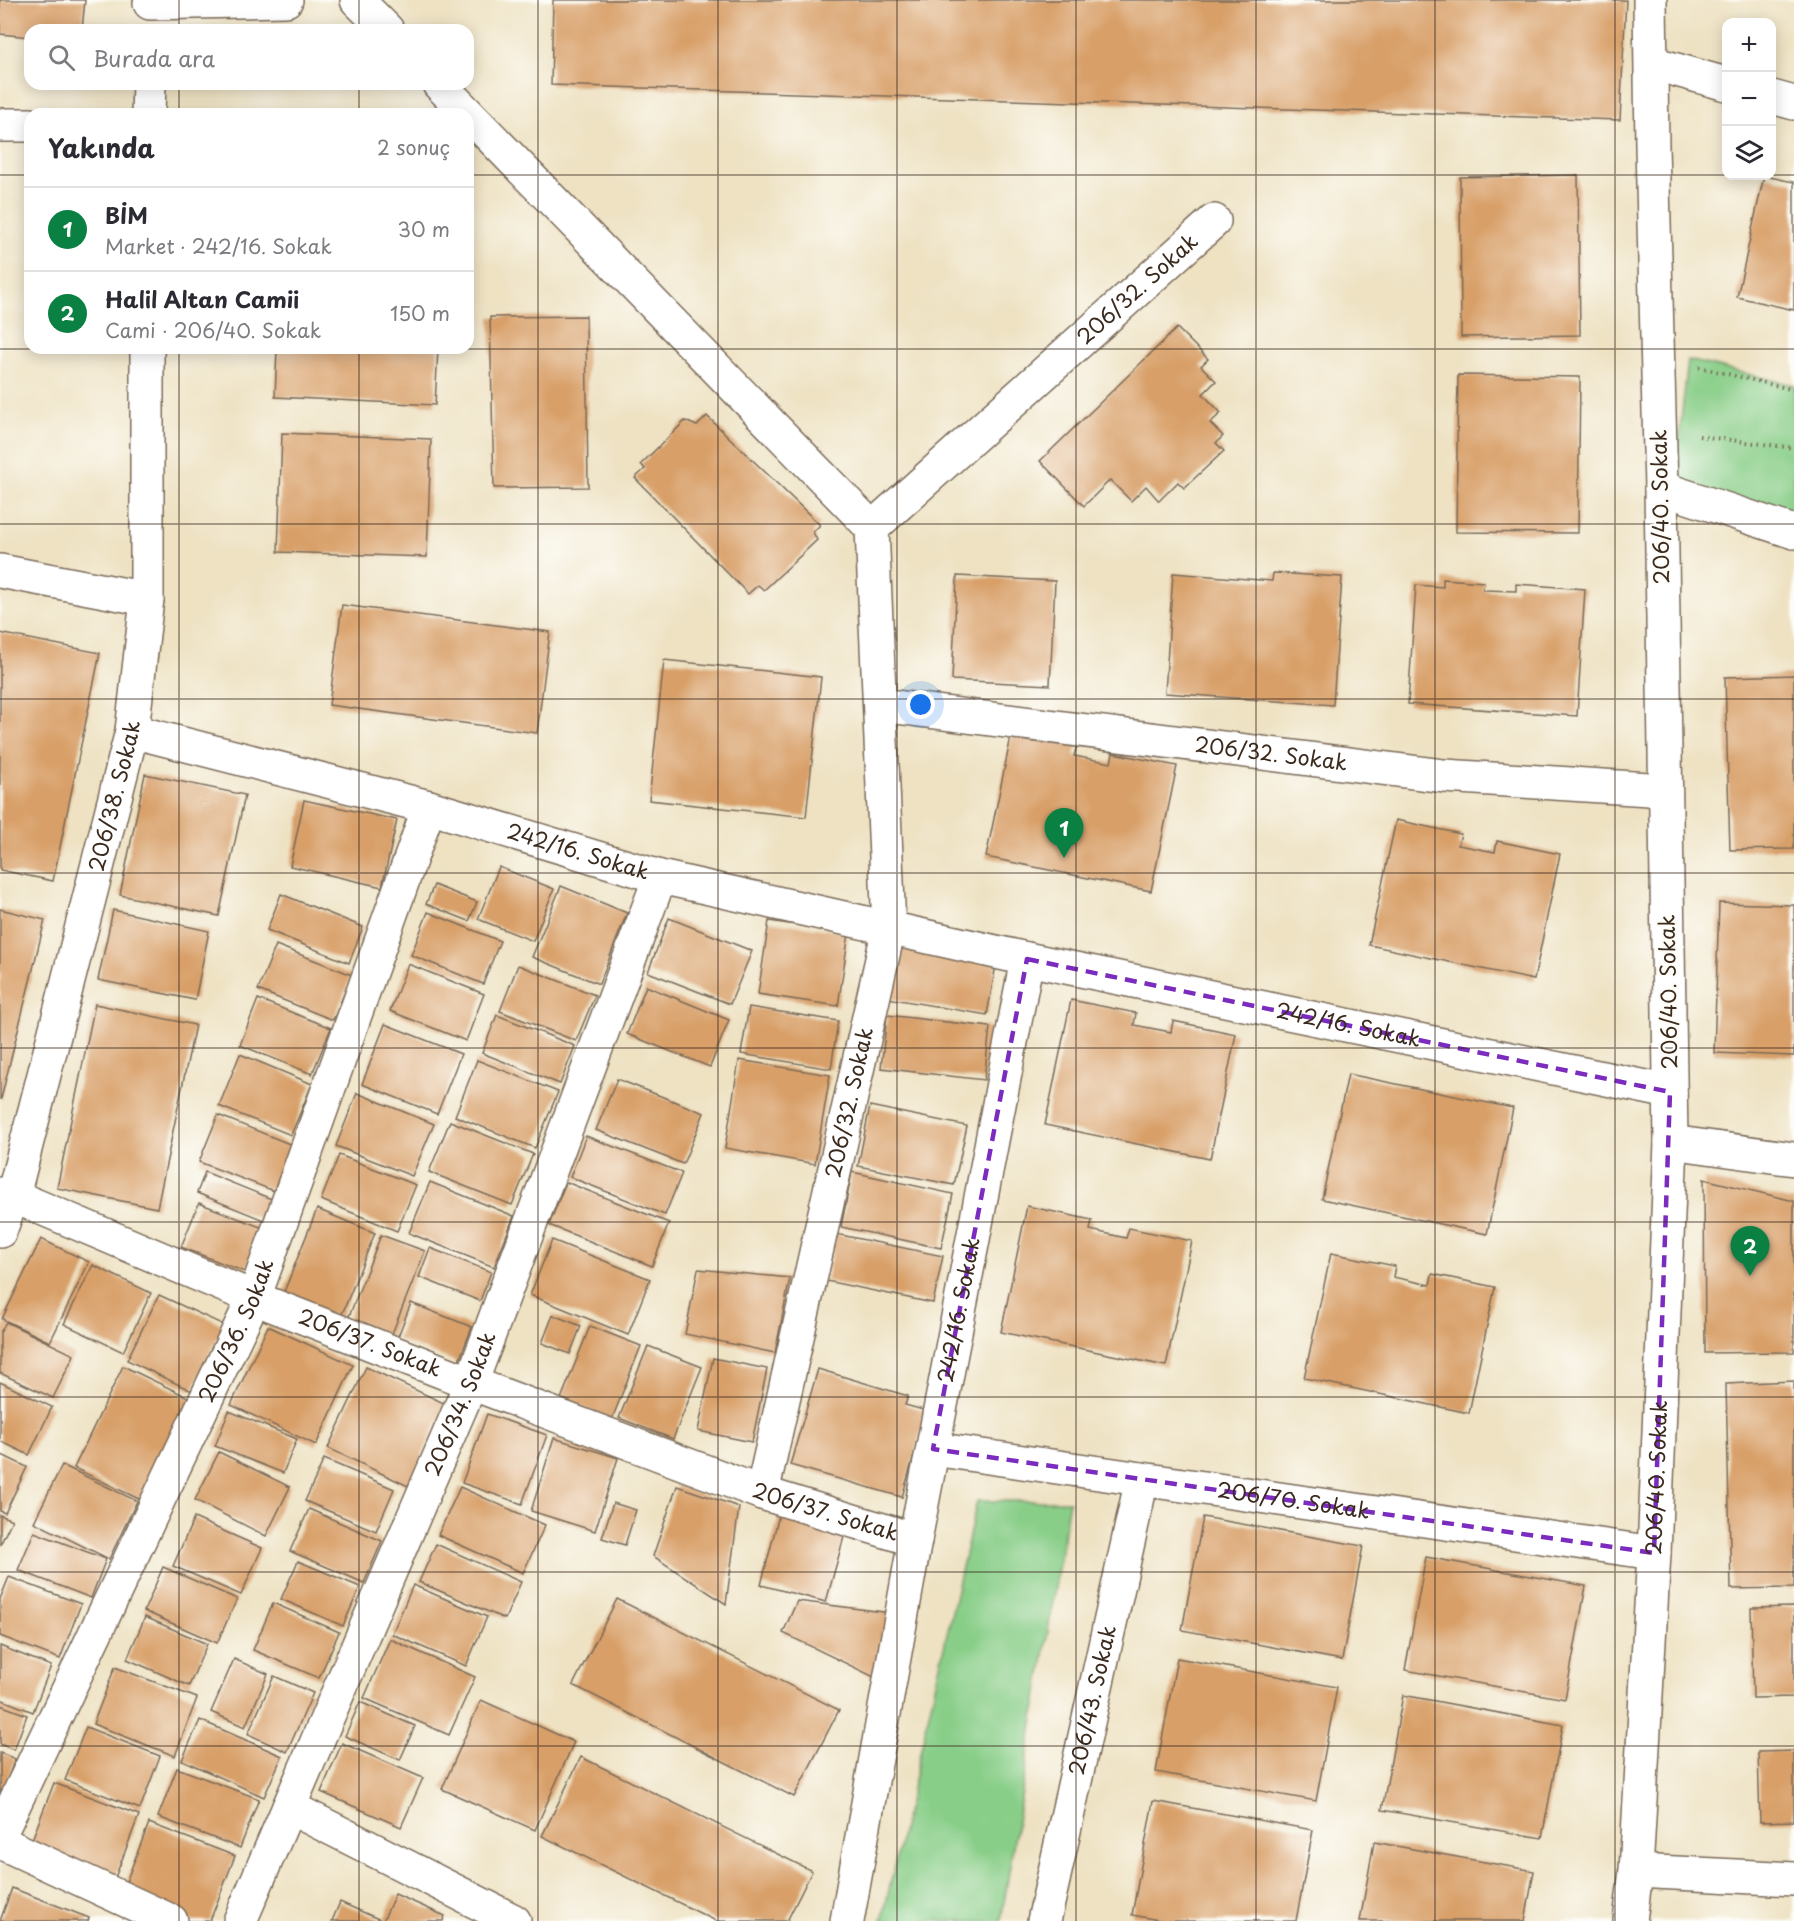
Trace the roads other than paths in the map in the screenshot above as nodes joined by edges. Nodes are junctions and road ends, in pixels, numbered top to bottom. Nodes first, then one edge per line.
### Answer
1 (286, 0) edge
2 (357, 0) edge
3 (1650, 0) edge
4 (150, 11) edge
5 (381, 24) edge
6 (1652, 63) junction
7 (1722, 83) edge
8 (149, 90) edge
9 (445, 90) edge
10 (1776, 98) edge
11 (1794, 103) edge
12 (148, 108) edge
13 (462, 108) edge
14 (474, 120) edge
15 (0, 125) edge
16 (24, 125) edge
17 (1214, 220) dead end
18 (147, 354) edge
19 (1661, 488) junction
20 (872, 528) junction
21 (1794, 532) edge
22 (0, 571) edge
23 (147, 599) junction
24 (880, 705) junction
25 (132, 730) junction
26 (1665, 790) junction
27 (429, 807) junction
28 (660, 877) junction
29 (889, 928) junction
30 (1027, 959) junction
31 (1670, 1092) junction
32 (1671, 1142) junction
33 (1794, 1159) edge
34 (6, 1195) edge
35 (0, 1231) edge
36 (254, 1298) junction
37 (471, 1383) junction
38 (933, 1449) junction
39 (1142, 1479) junction
40 (762, 1493) junction
41 (915, 1540) junction
42 (1654, 1553) junction
43 (289, 1807) junction
44 (0, 1834) edge
45 (0, 1842) edge
46 (1636, 1871) junction
47 (1794, 1879) edge
48 (171, 1921) edge
49 (240, 1921) edge
50 (514, 1921) edge
51 (847, 1921) edge
52 (1044, 1921) edge
53 (1630, 1921) edge

1 - 4 street
2 - 5 street
3 - 6 street, 206/40. Sokak
6 - 7 street
6 - 19 street, 206/40. Sokak
8 - 12 street
9 - 13 street
10 - 11 street
14 - 20 street
15 - 16 street
17 - 20 street, 206/32. Sokak
18 - 23 street, 206/38. Sokak
19 - 21 street
19 - 26 street, 206/40. Sokak
20 - 24 street, 206/32. Sokak
22 - 23 street
23 - 25 street, 206/38. Sokak
24 - 26 street, 206/32. Sokak
24 - 29 street, 206/32. Sokak
25 - 27 street, 242/16. Sokak
25 - 34 street, 206/38. Sokak
26 - 31 street, 206/40. Sokak
27 - 28 street, 242/16. Sokak
27 - 36 street, 206/36. Sokak
28 - 29 street, 242/16. Sokak
28 - 37 street, 206/34. Sokak
29 - 30 street, 242/16. Sokak
29 - 40 street, 206/32. Sokak
30 - 31 street, 242/16. Sokak
30 - 38 street, 242/16. Sokak
31 - 32 street, 206/40. Sokak
32 - 33 street
32 - 42 street, 206/40. Sokak
34 - 35 street, 206/38. Sokak
34 - 36 street, 206/37. Sokak
36 - 37 street, 206/37. Sokak
36 - 44 street, 206/36. Sokak
37 - 40 street, 206/37. Sokak
37 - 43 street, 206/34. Sokak
38 - 39 street, 206/70. Sokak
38 - 41 street, 206/37. Sokak
39 - 42 street, 206/70. Sokak
39 - 52 street, 206/43. Sokak
40 - 41 street, 206/37. Sokak
41 - 51 street, 206/37. Sokak
42 - 46 street, 206/40. Sokak
43 - 49 street, 206/34. Sokak
43 - 50 street
45 - 48 street
46 - 47 street
46 - 53 street, 206/40. Sokak

